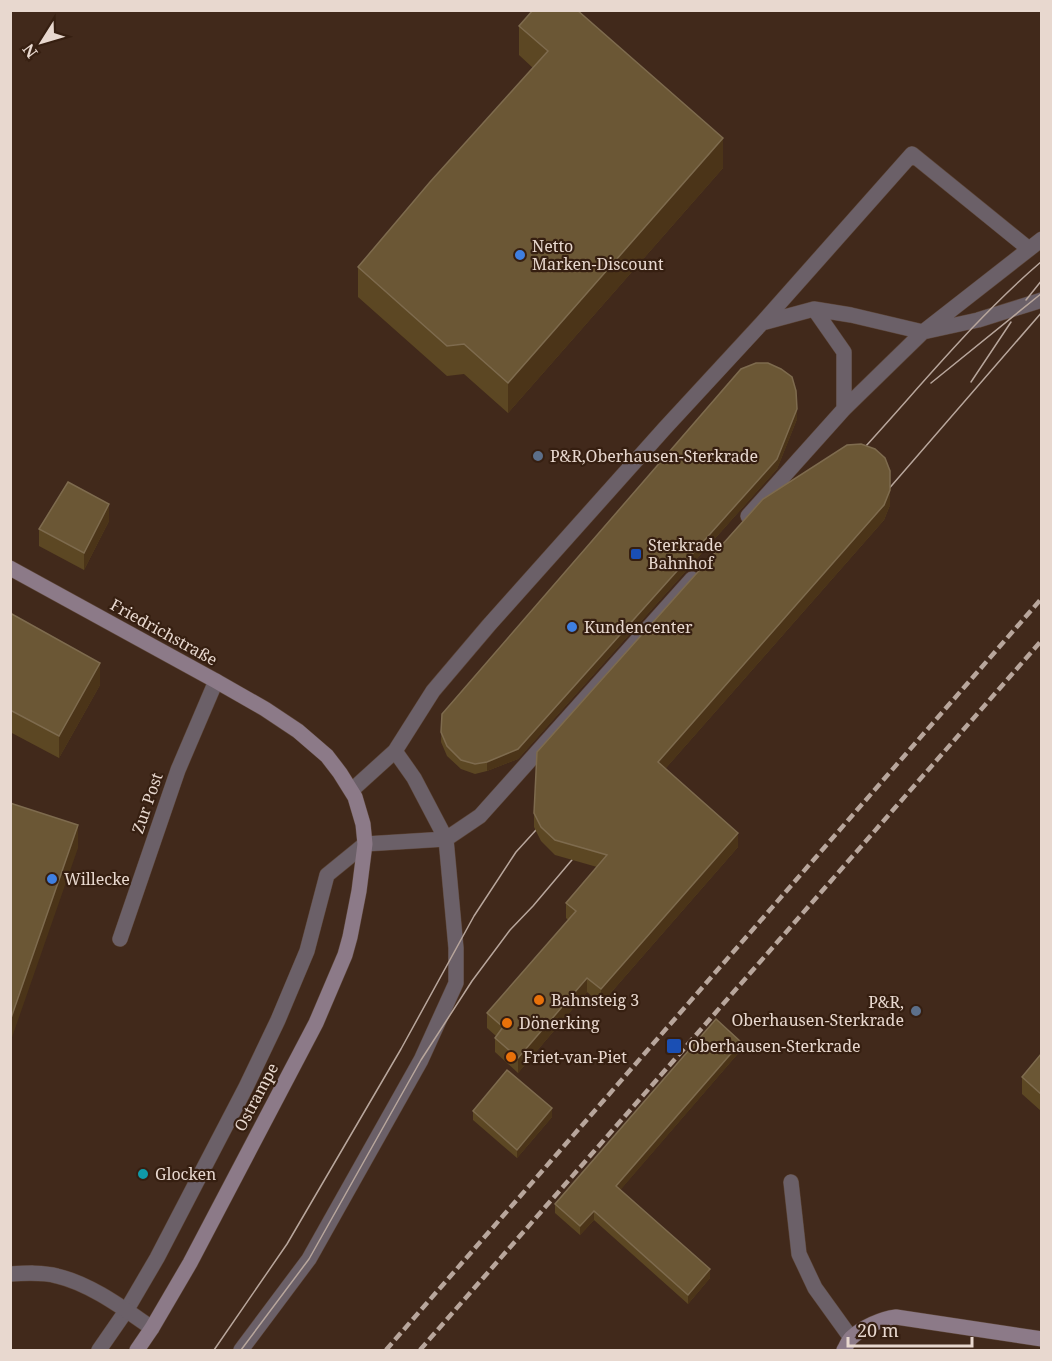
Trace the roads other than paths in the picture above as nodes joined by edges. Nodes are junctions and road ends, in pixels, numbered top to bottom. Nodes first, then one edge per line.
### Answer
1 (1041, 239) edge
2 (1029, 249) junction
3 (1041, 300) edge
4 (814, 309) junction
5 (762, 323) junction
6 (923, 332) junction
7 (844, 409) junction
8 (737, 529) edge
9 (10, 568) edge
10 (698, 572) edge
11 (216, 681) junction
12 (395, 751) junction
13 (352, 790) junction
14 (446, 839) junction
15 (365, 844) junction
16 (120, 939) dead end
17 (791, 1182) dead end
18 (10, 1274) edge
19 (126, 1311) junction
20 (152, 1328) junction
21 (1041, 1339) edge
22 (847, 1344) edge
23 (99, 1350) edge
24 (136, 1350) edge
25 (241, 1350) edge

1 - 2 street
2 - 5 street
2 - 6 street
3 - 6 street
4 - 5 street
4 - 6 street
4 - 7 street
5 - 12 street
6 - 7 street
7 - 8 street
9 - 11 main road, Friedrichstraße
10 - 14 street
11 - 13 main road, Friedrichstraße
11 - 16 street, Zur Post
12 - 13 street
12 - 14 street
13 - 15 main road, Ostrampe
14 - 15 street
14 - 25 street
15 - 19 street
15 - 20 main road, Ostrampe
17 - 22 street
18 - 19 street
19 - 20 street
19 - 23 street
20 - 24 main road, Ostrampe
21 - 22 main road

